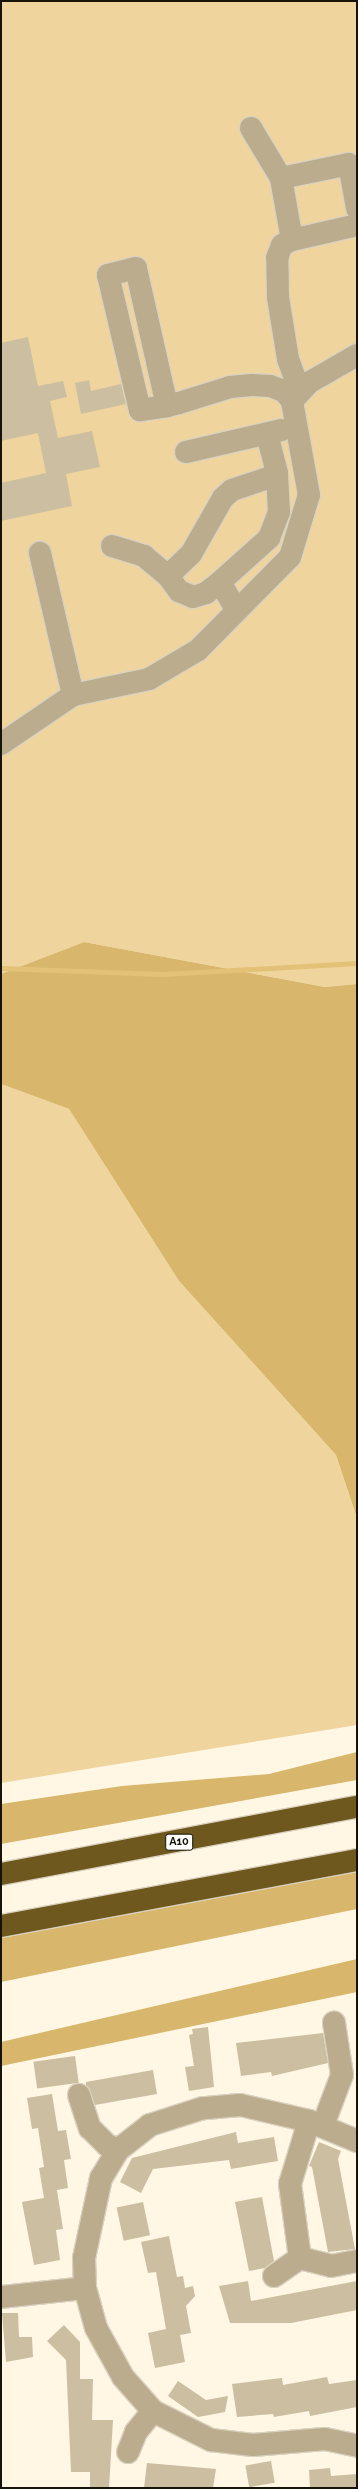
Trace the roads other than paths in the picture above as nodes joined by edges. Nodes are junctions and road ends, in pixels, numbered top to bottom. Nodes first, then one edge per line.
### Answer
1 (251, 128) dead end
2 (281, 178) junction
3 (357, 208) edge
4 (357, 225) edge
5 (292, 240) junction
6 (357, 355) edge
7 (296, 397) junction
8 (167, 406) junction
9 (296, 427) junction
10 (267, 434) junction
11 (186, 452) dead end
12 (277, 475) junction
13 (112, 546) dead end
14 (40, 553) dead end
15 (168, 576) junction
16 (220, 582) junction
17 (236, 609) junction
18 (73, 695) junction
19 (1, 744) edge
20 (357, 1807) edge
21 (357, 1860) edge
22 (1, 1874) edge
23 (1, 1926) edge
24 (334, 2023) dead end
25 (79, 2095) dead end
26 (316, 2123) junction
27 (357, 2141) edge
28 (118, 2150) junction
29 (300, 2258) junction
30 (357, 2261) edge
31 (274, 2276) dead end
32 (85, 2288) junction
33 (1, 2296) edge
34 (153, 2411) junction
35 (357, 2446) edge
36 (128, 2452) dead end

1 - 2 street
2 - 3 street
2 - 5 street
4 - 5 street
5 - 7 street
6 - 7 street
7 - 8 street
7 - 9 street
8 - 8 street
9 - 10 street
9 - 17 street
10 - 11 street
10 - 12 street
12 - 15 street
12 - 16 street
13 - 15 street
14 - 18 street
15 - 16 street
16 - 17 street
17 - 18 street
18 - 19 street
20 - 22 highway, A10
21 - 23 highway
24 - 26 street
25 - 28 street
26 - 27 street
26 - 28 street
26 - 29 street
28 - 32 street
29 - 30 street
29 - 31 street
32 - 33 street
32 - 34 street
34 - 35 street
34 - 36 street

